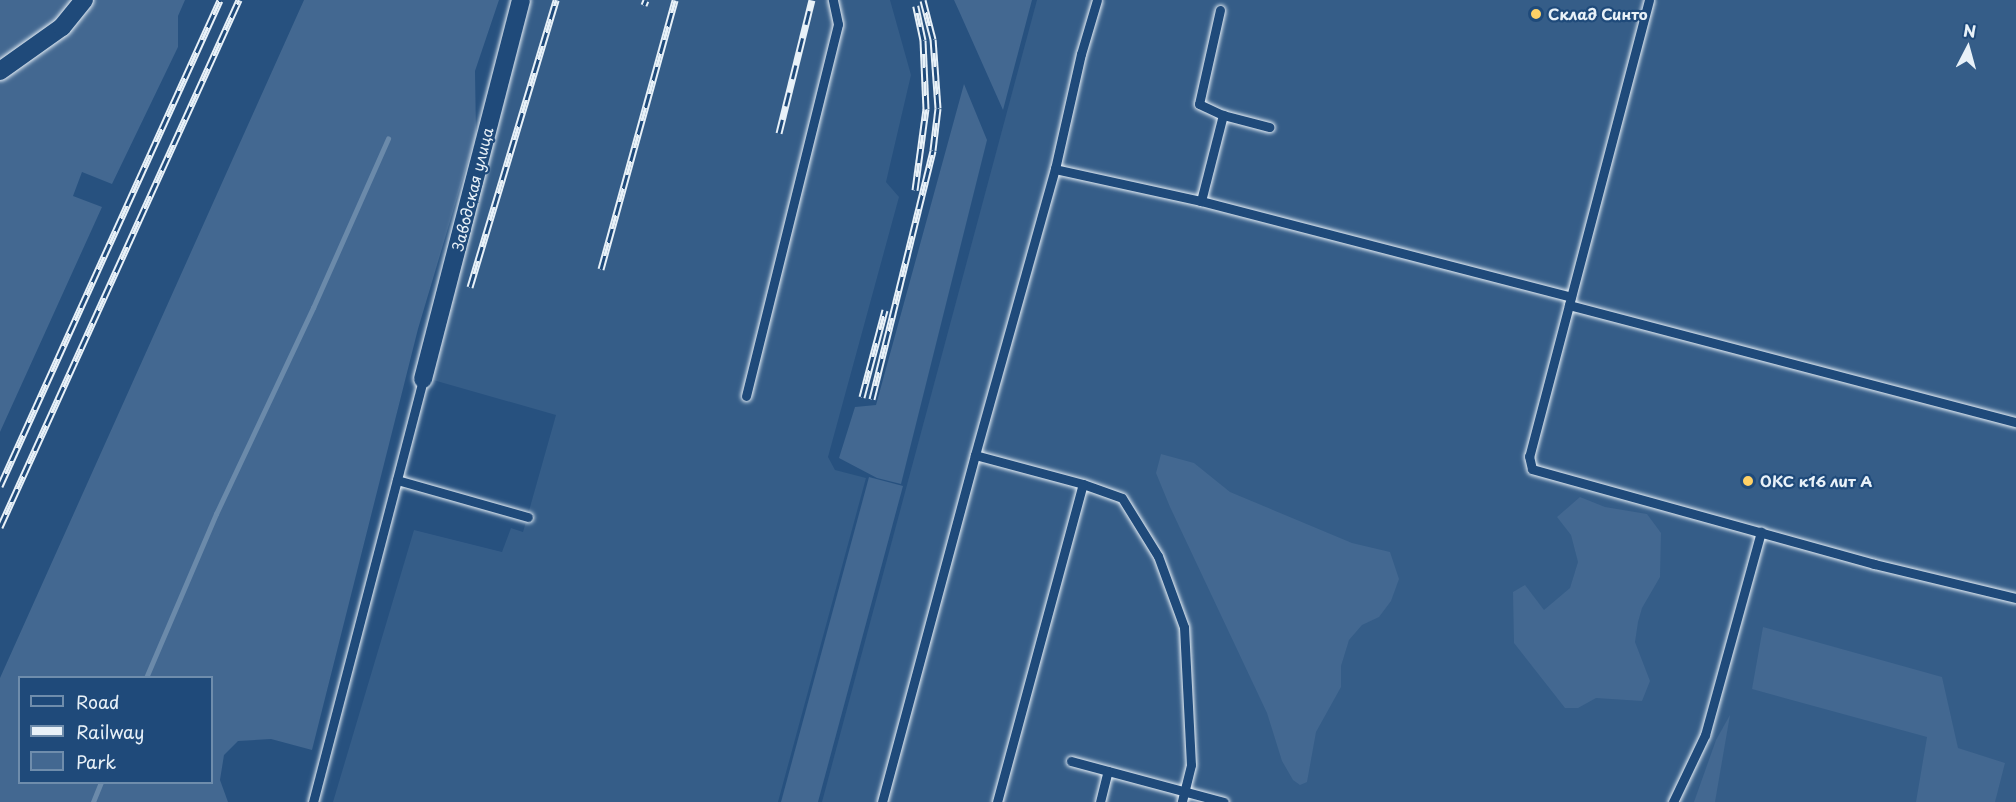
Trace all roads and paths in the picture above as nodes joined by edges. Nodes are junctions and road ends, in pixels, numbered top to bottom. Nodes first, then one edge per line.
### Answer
1 (84, 0) edge
2 (521, 0) edge
3 (833, 0) edge
4 (1097, 0) edge
5 (1649, 0) edge
6 (1220, 10) dead end
7 (0, 71) edge
8 (1223, 115) junction
9 (1269, 127) dead end
10 (1055, 169) junction
11 (1201, 201) junction
12 (1570, 301) junction
13 (423, 379) joint
14 (746, 396) dead end
15 (2016, 422) edge
16 (975, 454) junction
17 (397, 480) junction
18 (1083, 484) junction
19 (528, 517) dead end
20 (1761, 532) junction
21 (2016, 598) edge
22 (1071, 761) dead end
23 (1108, 771) junction
24 (1185, 791) junction
25 (313, 802) edge
26 (882, 802) edge
27 (998, 802) edge
28 (1100, 802) edge
29 (1182, 802) edge
30 (1224, 802) edge
31 (1673, 802) edge

1 - 7 street
2 - 13 street, Заводская улица
3 - 14 lane
4 - 10 lane
5 - 12 lane
6 - 8 lane
8 - 9 lane
8 - 11 lane
10 - 11 lane
10 - 16 lane
11 - 12 lane
12 - 15 lane
12 - 20 lane
13 - 17 lane
16 - 18 lane
16 - 26 lane
17 - 19 lane
17 - 25 lane
18 - 24 lane
18 - 27 lane
20 - 21 lane
20 - 31 lane
22 - 23 lane
23 - 24 lane
23 - 28 lane
24 - 29 lane
24 - 30 lane

